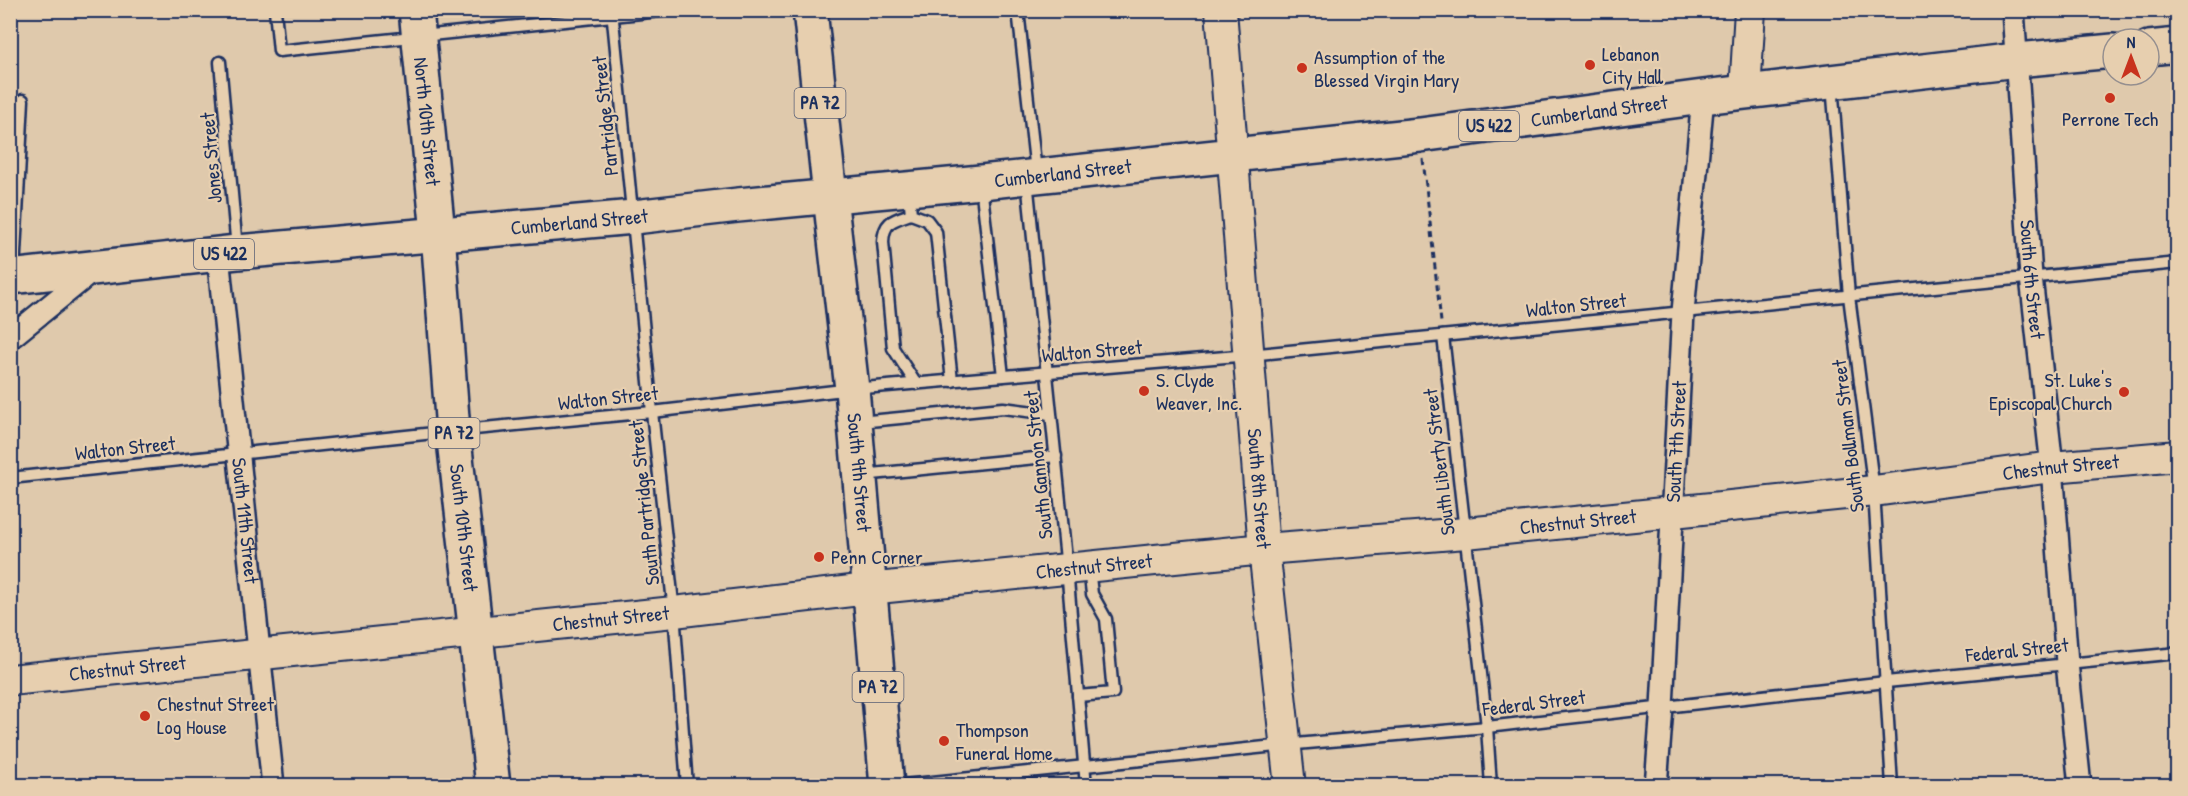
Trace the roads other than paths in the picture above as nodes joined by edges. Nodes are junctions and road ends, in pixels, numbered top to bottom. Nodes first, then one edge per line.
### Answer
1 (275, 10) edge
2 (670, 10) edge
3 (810, 10) edge
4 (1018, 10) edge
5 (1221, 10) edge
6 (1750, 10) edge
7 (2013, 10) edge
8 (612, 14) edge
9 (417, 24) edge
10 (2178, 45) edge
11 (2161, 47) edge
12 (2101, 52) edge
13 (2017, 60) junction
14 (220, 62) dead end
15 (1831, 82) junction
16 (1745, 92) junction
17 (1702, 97) junction
18 (23, 100) dead end
19 (1232, 155) junction
20 (1031, 176) junction
21 (981, 182) junction
22 (830, 196) junction
23 (910, 202) junction
24 (634, 217) junction
25 (438, 233) junction
26 (228, 254) junction
27 (2178, 263) edge
28 (95, 269) junction
29 (12, 277) edge
30 (2031, 277) junction
31 (1849, 296) junction
32 (1683, 312) junction
33 (1443, 336) junction
34 (10, 338) edge
35 (1249, 355) junction
36 (1046, 373) junction
37 (1003, 376) junction
38 (952, 381) junction
39 (916, 384) junction
40 (852, 389) junction
41 (652, 412) junction
42 (1050, 414) junction
43 (854, 423) junction
44 (453, 430) junction
45 (237, 454) junction
46 (1056, 456) junction
47 (2178, 456) edge
48 (2052, 467) junction
49 (859, 475) junction
50 (10, 478) edge
51 (1874, 492) junction
52 (1672, 512) junction
53 (1466, 533) junction
54 (1264, 549) junction
55 (1078, 568) junction
56 (868, 589) junction
57 (674, 612) junction
58 (476, 632) junction
59 (259, 653) junction
60 (2178, 653) edge
61 (2067, 663) junction
62 (10, 680) edge
63 (1886, 682) junction
64 (1078, 696) junction
65 (1662, 707) junction
66 (1487, 727) junction
67 (1285, 745) junction
68 (1084, 767) junction
69 (273, 786) edge
70 (493, 786) edge
71 (687, 786) edge
72 (887, 786) edge
73 (894, 786) edge
74 (1086, 786) edge
75 (1290, 786) edge
76 (1491, 786) edge
77 (1656, 786) edge
78 (1892, 786) edge
79 (2080, 786) edge

1 - 9 lane
2 - 8 lane
3 - 22 main road, PA 72
4 - 20 lane, South Gannon Street
5 - 19 street, South 8th Street
6 - 16 street
7 - 13 street, South 6th Street
8 - 9 lane
8 - 24 lane, Partridge Street
9 - 25 main road, North 10th Street / PA 72
10 - 11 main road
12 - 13 main road, Cumberland Street / US 422
13 - 15 main road, Cumberland Street / US 422
13 - 30 street, South 6th Street
14 - 26 lane, Jones Street
15 - 16 main road, Cumberland Street / US 422
15 - 31 lane, South Bollman Street
16 - 17 main road, Cumberland Street / US 422
17 - 19 main road, Cumberland Street / US 422
17 - 32 street, South 7th Street
18 - 29 lane
19 - 20 main road, Cumberland Street / US 422
19 - 35 street, South 8th Street
20 - 21 main road, Cumberland Street / US 422
20 - 36 lane, South Gannon Street
21 - 23 main road, Cumberland Street / US 422
21 - 37 lane
22 - 23 main road, Cumberland Street / US 422
22 - 24 main road, Cumberland Street / US 422
22 - 40 main road, South 9th Street / PA 72
23 - 38 lane
23 - 39 lane
24 - 25 main road, Cumberland Street / US 422
24 - 41 lane, South Partridge Street
25 - 26 main road, Cumberland Street / US 422
25 - 44 main road, South 10th Street / PA 72
26 - 28 main road, Cumberland Street / US 422
26 - 45 street, South 11th Street
27 - 30 lane, Walton Street
28 - 29 main road, Cumberland Street / US 422
28 - 34 street
30 - 31 lane, Walton Street
30 - 48 street, South 6th Street
31 - 32 lane, Walton Street
31 - 51 lane, South Bollman Street
32 - 33 lane, Walton Street
32 - 52 street, South 7th Street
33 - 35 lane, Walton Street
33 - 53 lane, South Liberty Street
35 - 36 lane, Walton Street
35 - 54 street, South 8th Street
36 - 37 lane, Walton Street
36 - 42 lane, South Gannon Street
37 - 38 lane, Walton Street
38 - 39 lane, Walton Street
39 - 40 lane, Walton Street
40 - 41 lane, Walton Street
40 - 43 main road, South 9th Street / PA 72
41 - 44 lane, Walton Street
41 - 57 lane, South Partridge Street
42 - 43 lane
42 - 46 lane, South Gannon Street
43 - 49 main road, South 9th Street / PA 72
44 - 45 lane, Walton Street
44 - 58 main road, South 10th Street / PA 72
45 - 50 lane, Walton Street
45 - 59 street, South 11th Street
46 - 49 lane
46 - 55 lane, South Gannon Street
47 - 48 street, Chestnut Street
48 - 51 street, Chestnut Street
48 - 61 street, South 6th Street
49 - 56 main road, South 9th Street / PA 72
51 - 52 street, Chestnut Street
51 - 63 lane, South Bollman Street
52 - 53 street, Chestnut Street
52 - 65 street, South 7th Street
53 - 54 street, Chestnut Street
53 - 66 lane, South Liberty Street
54 - 55 street, Chestnut Street
54 - 67 street, South 8th Street
55 - 56 street, Chestnut Street
55 - 64 lane, South Gannon Street
55 - 64 lane
56 - 57 street, Chestnut Street
56 - 72 main road, South 9th Street / PA 72
57 - 58 street, Chestnut Street
57 - 71 lane, South Partridge Street
58 - 59 street, Chestnut Street
58 - 70 main road, South 10th Street / PA 72
59 - 62 street, Chestnut Street
59 - 69 street, South 11th Street
60 - 61 lane, Federal Street
61 - 63 lane, Federal Street
61 - 79 street, South 6th Street
63 - 65 lane, Federal Street
63 - 78 lane, South Bollman Street
64 - 68 lane, South Gannon Street
65 - 66 lane, Federal Street
65 - 77 street, South 7th Street
66 - 67 lane, Federal Street
66 - 76 lane, South Liberty Street
67 - 68 lane, Federal Street
67 - 75 street, South 8th Street
68 - 73 lane, Federal Street
68 - 74 lane, South Gannon Street

